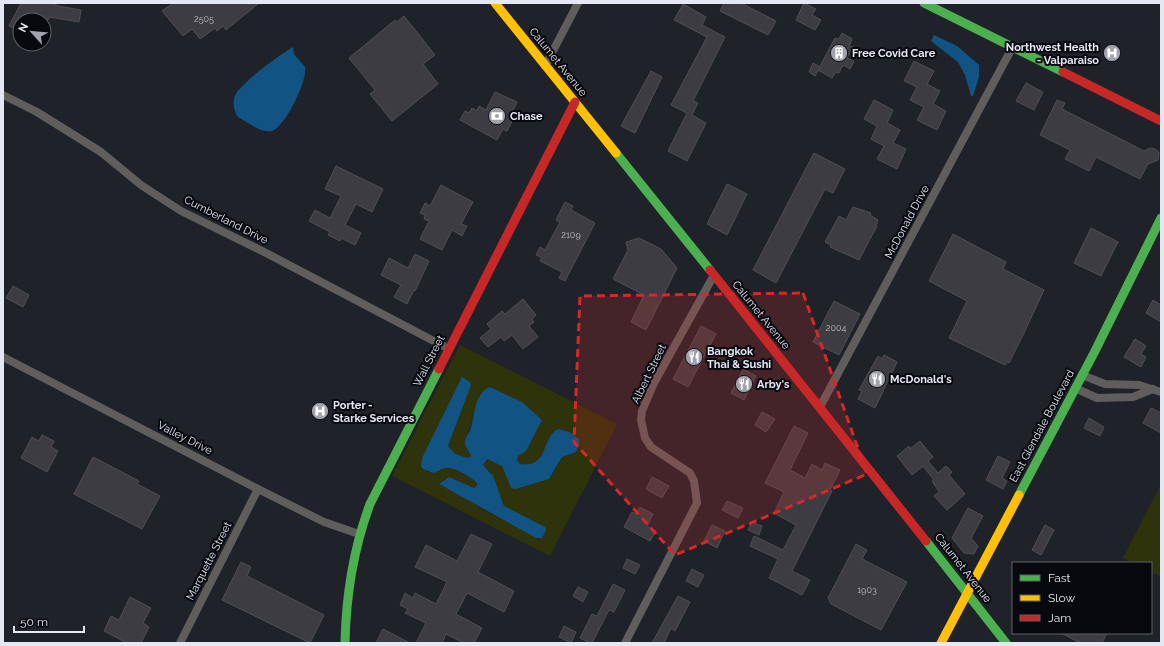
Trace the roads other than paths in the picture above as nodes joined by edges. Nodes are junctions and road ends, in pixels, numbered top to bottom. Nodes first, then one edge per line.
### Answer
1 (495, 3) edge
2 (578, 3) edge
3 (924, 3) edge
4 (1012, 48) junction
5 (545, 66) junction
6 (3, 95) edge
7 (574, 102) junction
8 (1161, 121) edge
9 (1161, 218) edge
10 (714, 275) junction
11 (449, 349) junction
12 (3, 357) edge
13 (1082, 375) junction
14 (1075, 388) junction
15 (1153, 390) junction
16 (1161, 392) edge
17 (820, 408) junction
18 (258, 489) junction
19 (359, 534) junction
20 (968, 593) junction
21 (180, 643) edge
22 (346, 643) edge
23 (625, 643) edge
24 (942, 643) edge
25 (1006, 643) edge

1 - 5 street, Calumet Avenue
2 - 5 street
3 - 4 street
4 - 8 street
4 - 17 street, McDonald Drive
5 - 7 street, Calumet Avenue
6 - 11 street, Cumberland Drive
7 - 10 street, Calumet Avenue
7 - 11 street, Wall Street
9 - 13 street, East Glendale Boulevard
10 - 17 street, Calumet Avenue
10 - 23 street, Albert Street
11 - 19 street, Wall Street
12 - 18 street, Valley Drive
13 - 14 street, East Glendale Boulevard
13 - 15 street
14 - 15 street
14 - 20 street, East Glendale Boulevard
15 - 16 street
17 - 20 street, Calumet Avenue
18 - 19 street, Valley Drive
18 - 21 street, Marquette Street
19 - 22 street, Wall Street
20 - 24 street, East Glendale Boulevard
20 - 25 street, Calumet Avenue

